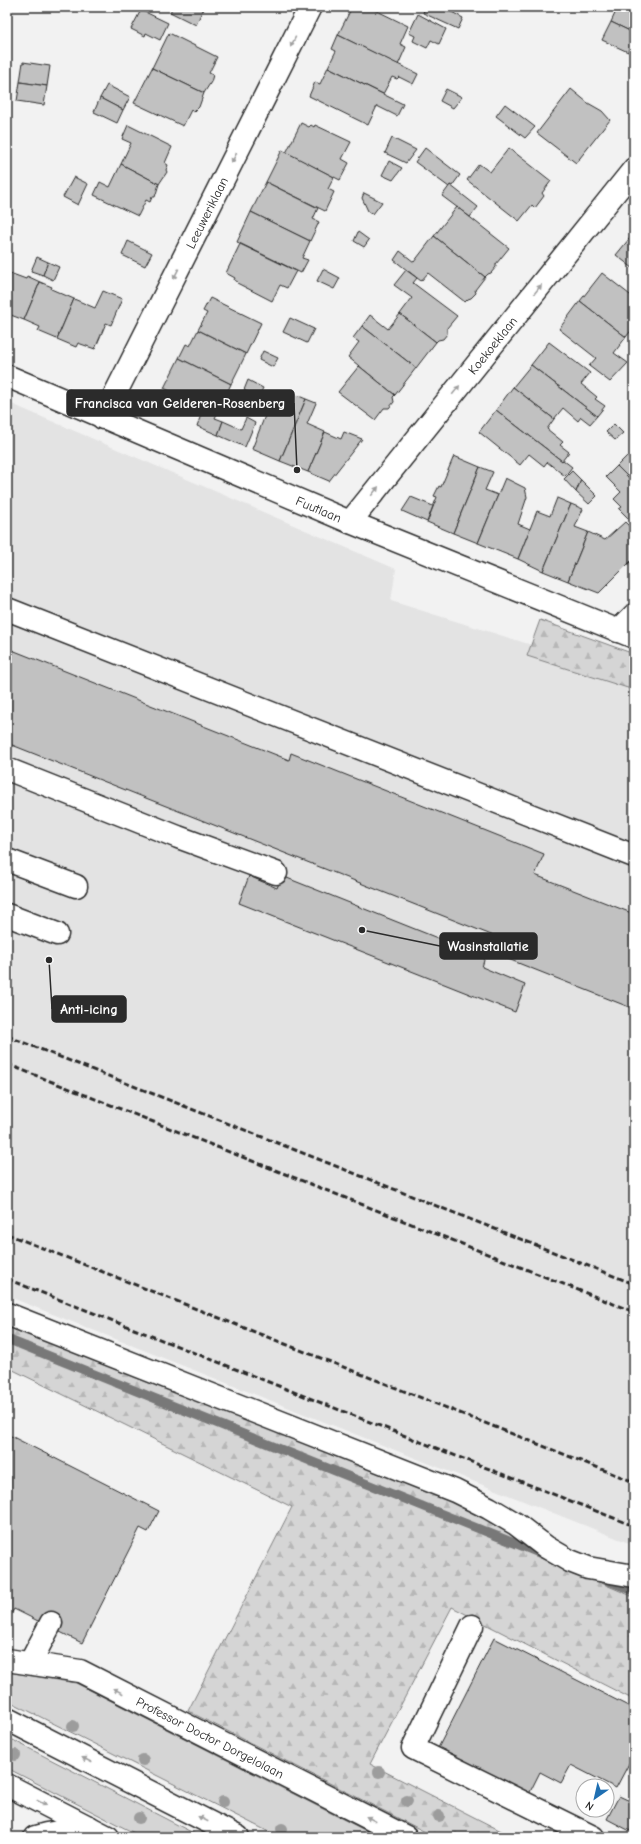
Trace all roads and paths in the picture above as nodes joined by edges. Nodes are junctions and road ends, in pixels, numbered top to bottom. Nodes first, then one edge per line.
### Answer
1 (310, 7) edge
2 (634, 169) edge
3 (7, 376) edge
4 (103, 418) junction
5 (350, 522) junction
6 (7, 609) edge
7 (634, 615) edge
8 (626, 634) edge
9 (7, 769) edge
10 (634, 856) edge
11 (7, 860) edge
12 (276, 874) dead end
13 (76, 886) dead end
14 (7, 915) edge
15 (57, 934) dead end
16 (7, 1314) edge
17 (634, 1576) edge
18 (51, 1623) dead end
19 (472, 1626) dead end
20 (7, 1660) edge
21 (30, 1663) junction
22 (7, 1719) edge
23 (7, 1785) edge
24 (99, 1832) edge
25 (569, 1832) edge
26 (35, 1837) edge
27 (238, 1837) edge
28 (406, 1837) edge
29 (593, 1837) edge

1 -> 4 street, Leeuweriklaan
5 -> 2 street, Koekoeklaan
3 - 4 street, Fuutlaan
4 - 5 street, Fuutlaan
5 - 8 street, Fuutlaan
6 - 10 street
7 - 8 street
9 - 12 street
11 - 13 street
14 - 15 street
16 - 17 street
18 - 21 street
19 - 25 street
20 - 21 street, Professor Doctor Dorgelolaan
28 -> 21 street, Professor Doctor Dorgelolaan
27 -> 22 street
23 -> 24 street
24 - 26 street
25 - 29 street

